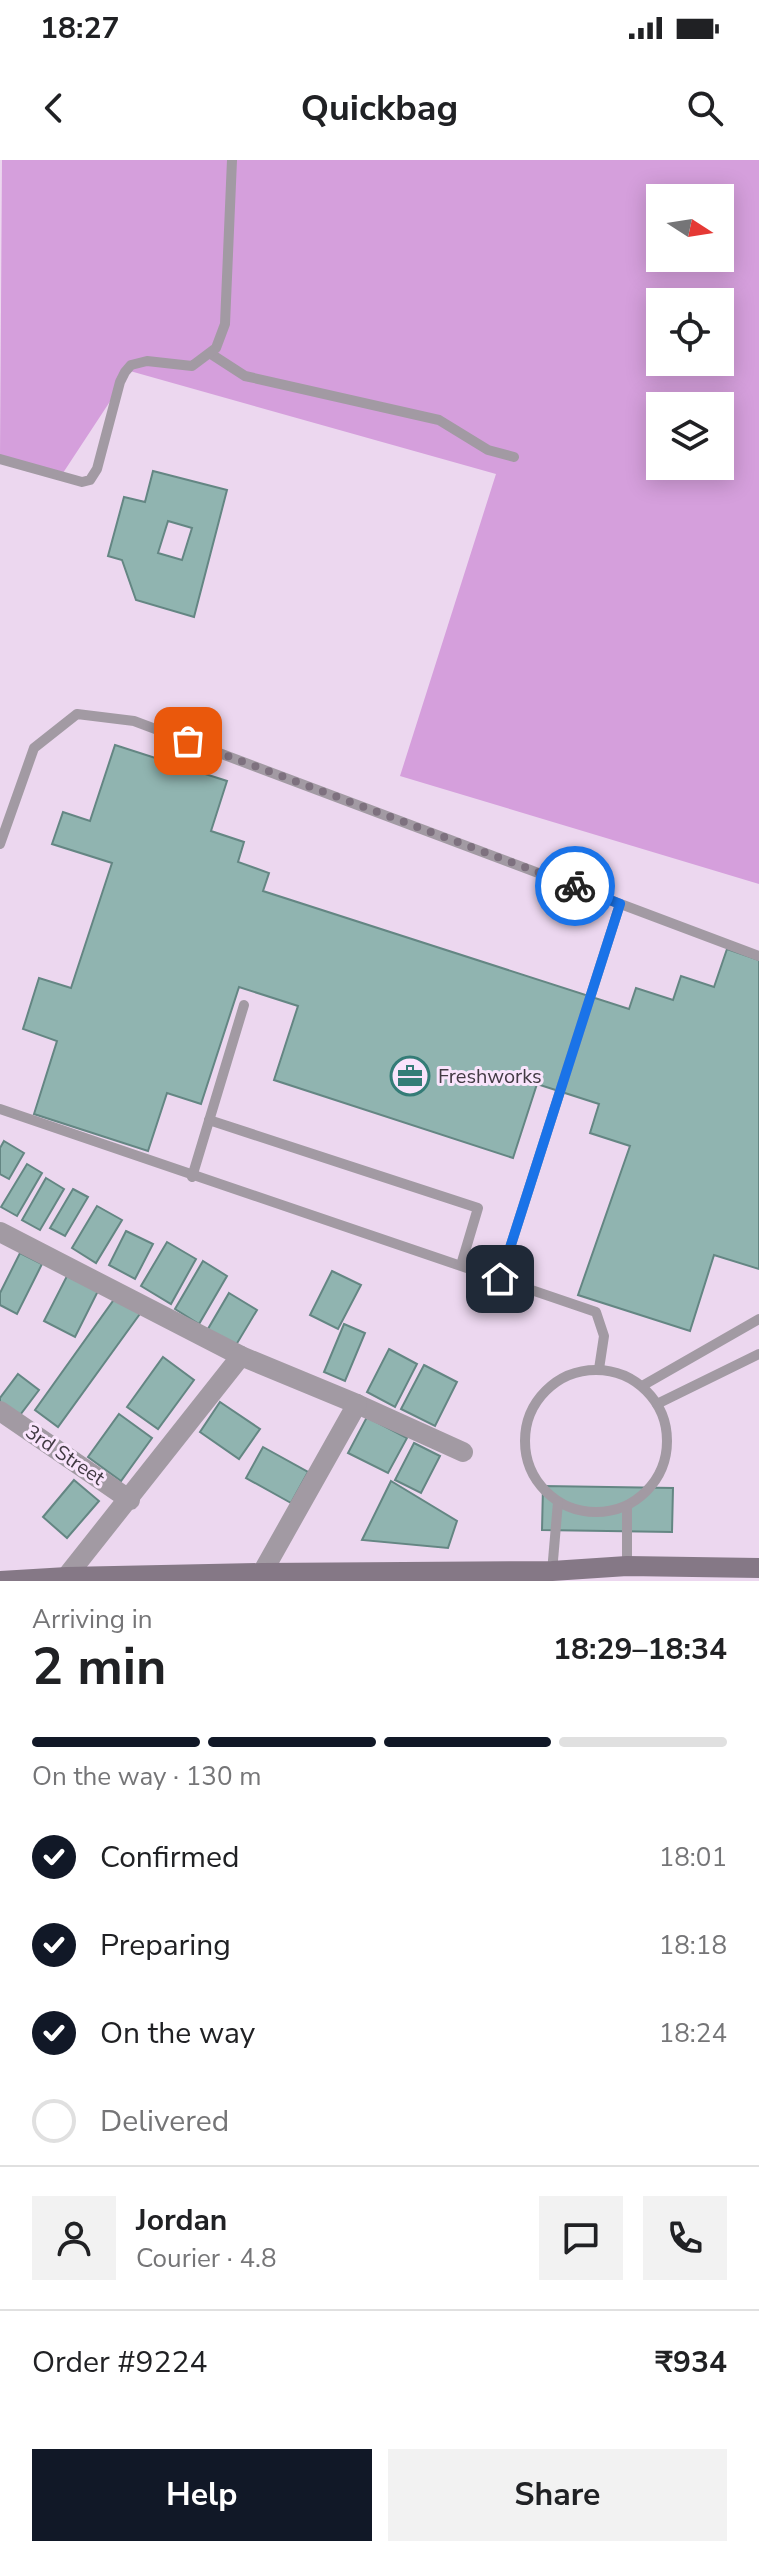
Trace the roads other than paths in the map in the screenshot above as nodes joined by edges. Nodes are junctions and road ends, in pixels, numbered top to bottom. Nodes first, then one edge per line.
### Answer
1 (232, 160) edge
2 (211, 354) junction
3 (514, 457) dead end
4 (0, 459) edge
5 (0, 844) edge
6 (620, 904) junction
7 (759, 956) edge
8 (244, 1005) dead end
9 (0, 1109) edge
10 (209, 1120) junction
11 (192, 1177) junction
12 (0, 1232) edge
13 (461, 1265) junction
14 (500, 1279) junction
15 (759, 1319) edge
16 (759, 1354) edge
17 (241, 1356) junction
18 (599, 1369) junction
19 (642, 1386) junction
20 (357, 1404) junction
21 (657, 1404) junction
22 (0, 1411) edge
23 (463, 1452) dead end
24 (130, 1500) junction
25 (558, 1502) junction
26 (627, 1506) junction
27 (627, 1566) junction
28 (759, 1568) edge
29 (262, 1573) junction
30 (552, 1576) edge
31 (65, 1579) edge
32 (0, 1581) edge

1 - 2 lane
2 - 3 lane
2 - 4 lane
5 - 6 lane
6 - 7 lane
6 - 14 lane
8 - 10 lane
9 - 11 lane
10 - 11 lane
10 - 13 lane
11 - 13 lane
12 - 17 street
13 - 14 lane
14 - 18 lane
15 - 19 lane
16 - 21 lane
17 - 20 street
17 - 24 street
18 - 19 lane
18 - 25 lane
19 - 21 lane
20 - 23 street
20 - 29 street
21 - 26 lane
22 - 24 street, 3rd Street
24 - 31 street
25 - 26 lane
25 - 30 lane
26 - 27 lane
27 - 28 main road
27 - 30 main road
29 - 30 main road
29 - 31 main road
31 - 32 main road

